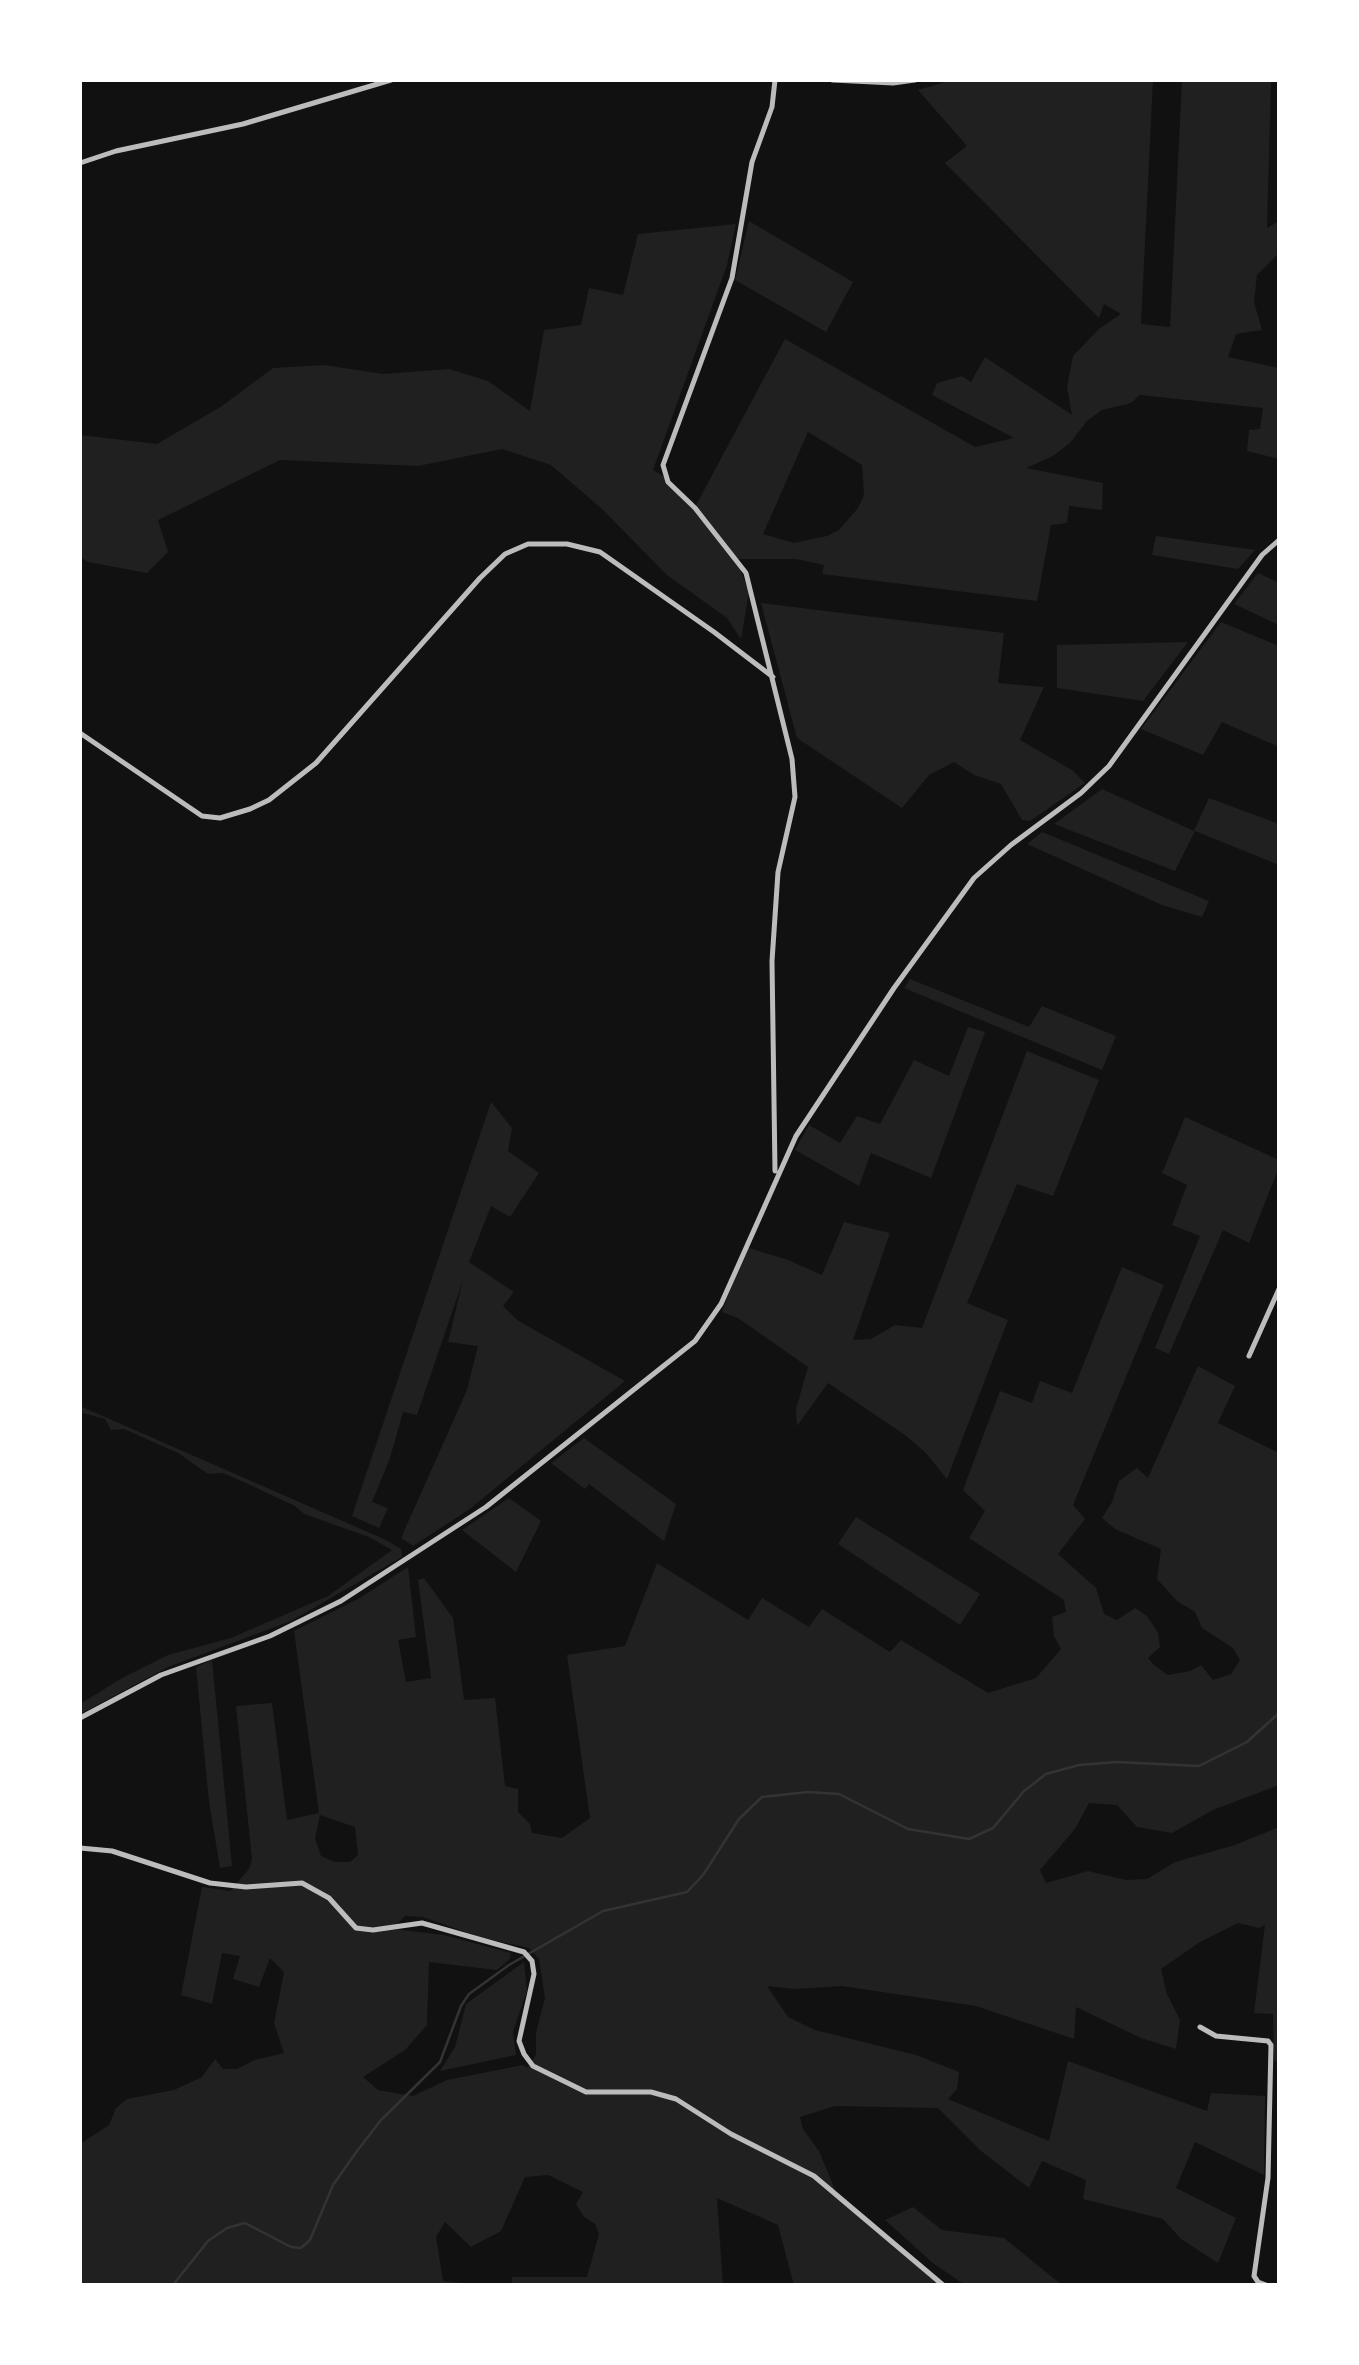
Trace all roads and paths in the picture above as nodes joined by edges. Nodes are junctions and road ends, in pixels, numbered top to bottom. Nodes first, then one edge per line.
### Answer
1 (391, 80) edge
2 (775, 80) edge
3 (833, 80) edge
4 (916, 80) edge
5 (80, 163) edge
6 (1279, 540) edge
7 (773, 678) junction
8 (80, 733) edge
9 (776, 1176) junction
10 (1279, 1289) edge
11 (1250, 1356) dead end
12 (80, 1718) edge
13 (80, 1848) edge
14 (1200, 2027) dead end
15 (943, 2285) edge
16 (1266, 2285) edge

1 - 5 street
2 - 7 street
3 - 4 street
6 - 9 street
7 - 8 street
7 - 9 street
9 - 12 street
10 - 11 street
13 - 15 street
14 - 16 street

